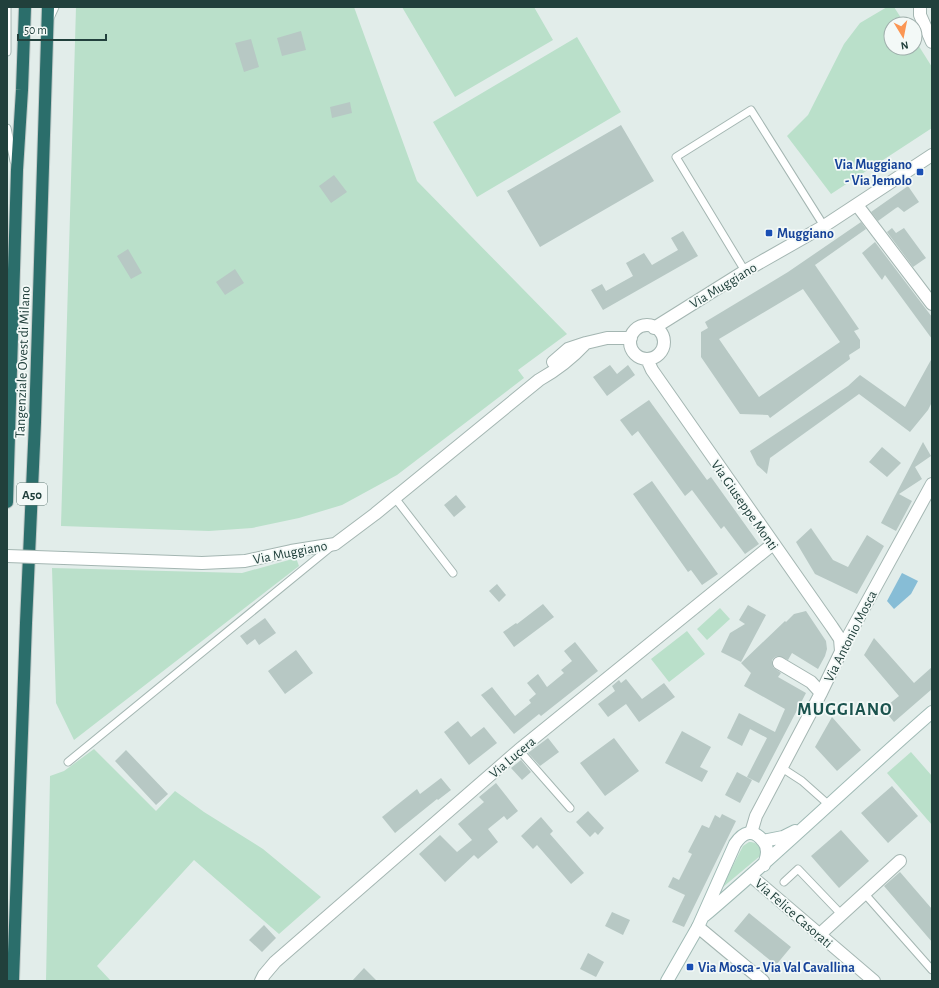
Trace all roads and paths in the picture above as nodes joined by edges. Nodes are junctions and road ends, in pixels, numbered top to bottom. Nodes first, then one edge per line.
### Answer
1 (7, 7) edge
2 (24, 7) edge
3 (48, 7) edge
4 (55, 7) edge
5 (920, 7) edge
6 (48, 24) junction
7 (932, 42) edge
8 (7, 52) edge
9 (7, 128) edge
10 (932, 154) edge
11 (17, 170) junction
12 (857, 205) junction
13 (824, 226) junction
14 (745, 271) junction
15 (932, 304) edge
16 (654, 328) junction
17 (631, 338) junction
18 (647, 359) junction
19 (932, 484) edge
20 (394, 498) junction
21 (7, 502) edge
22 (335, 544) junction
23 (773, 544) junction
24 (7, 556) edge
25 (453, 573) dead end
26 (841, 651) junction
27 (779, 663) dead end
28 (821, 693) junction
29 (932, 712) edge
30 (519, 750) junction
31 (68, 762) dead end
32 (782, 768) junction
33 (828, 805) junction
34 (570, 808) dead end
35 (811, 820) junction
36 (752, 833) junction
37 (763, 841) junction
38 (900, 861) dead end
39 (764, 865) junction
40 (751, 876) junction
41 (784, 882) dead end
42 (864, 893) junction
43 (840, 914) junction
44 (701, 921) junction
45 (819, 935) junction
46 (932, 970) edge
47 (13, 981) edge
48 (261, 981) edge
49 (667, 981) edge
50 (763, 981) edge
51 (874, 981) edge

1 - 8 lane
2 - 11 highway, Tangenziale Ovest di Milano / A50
3 - 6 highway, Tangenziale Ovest di Milano / A50
4 - 6 lane
5 - 7 street
6 - 47 highway, Tangenziale Ovest di Milano / A50
9 - 11 lane
10 - 12 street, Via Muggiano
11 - 21 highway, Tangenziale Ovest di Milano / A50
12 - 13 street, Via Muggiano
12 - 15 street
13 - 14 street, Via Muggiano
13 - 14 lane
14 - 16 street, Via Muggiano
16 - 17 street, Via Muggiano
16 - 18 street
17 - 18 street
17 - 20 street, Via Muggiano
18 - 23 street, Via Giuseppe Monti
19 - 26 street, Via Antonio Mosca
20 - 22 street, Via Muggiano
20 - 25 lane
22 - 24 street, Via Muggiano, bridge
22 - 31 lane
23 - 26 street, Via Giuseppe Monti
23 - 30 street, Via Lucera
26 - 28 street, Via Antonio Mosca
27 - 28 street
28 - 32 street, Via Antonio Mosca
29 - 33 street
30 - 34 lane
30 - 48 street, Via Lucera
32 - 33 lane
32 - 36 street, Via Antonio Mosca
33 - 35 street
35 - 37 street
35 - 39 street
36 - 37 street
36 - 44 street
37 - 39 street
38 - 42 street
39 - 40 street
40 - 44 street
40 - 45 street, Via Felice Casorati
41 - 43 lane
42 - 43 street
42 - 46 lane
43 - 45 street
44 - 49 street
44 - 50 street
45 - 51 street, Via Felice Casorati

